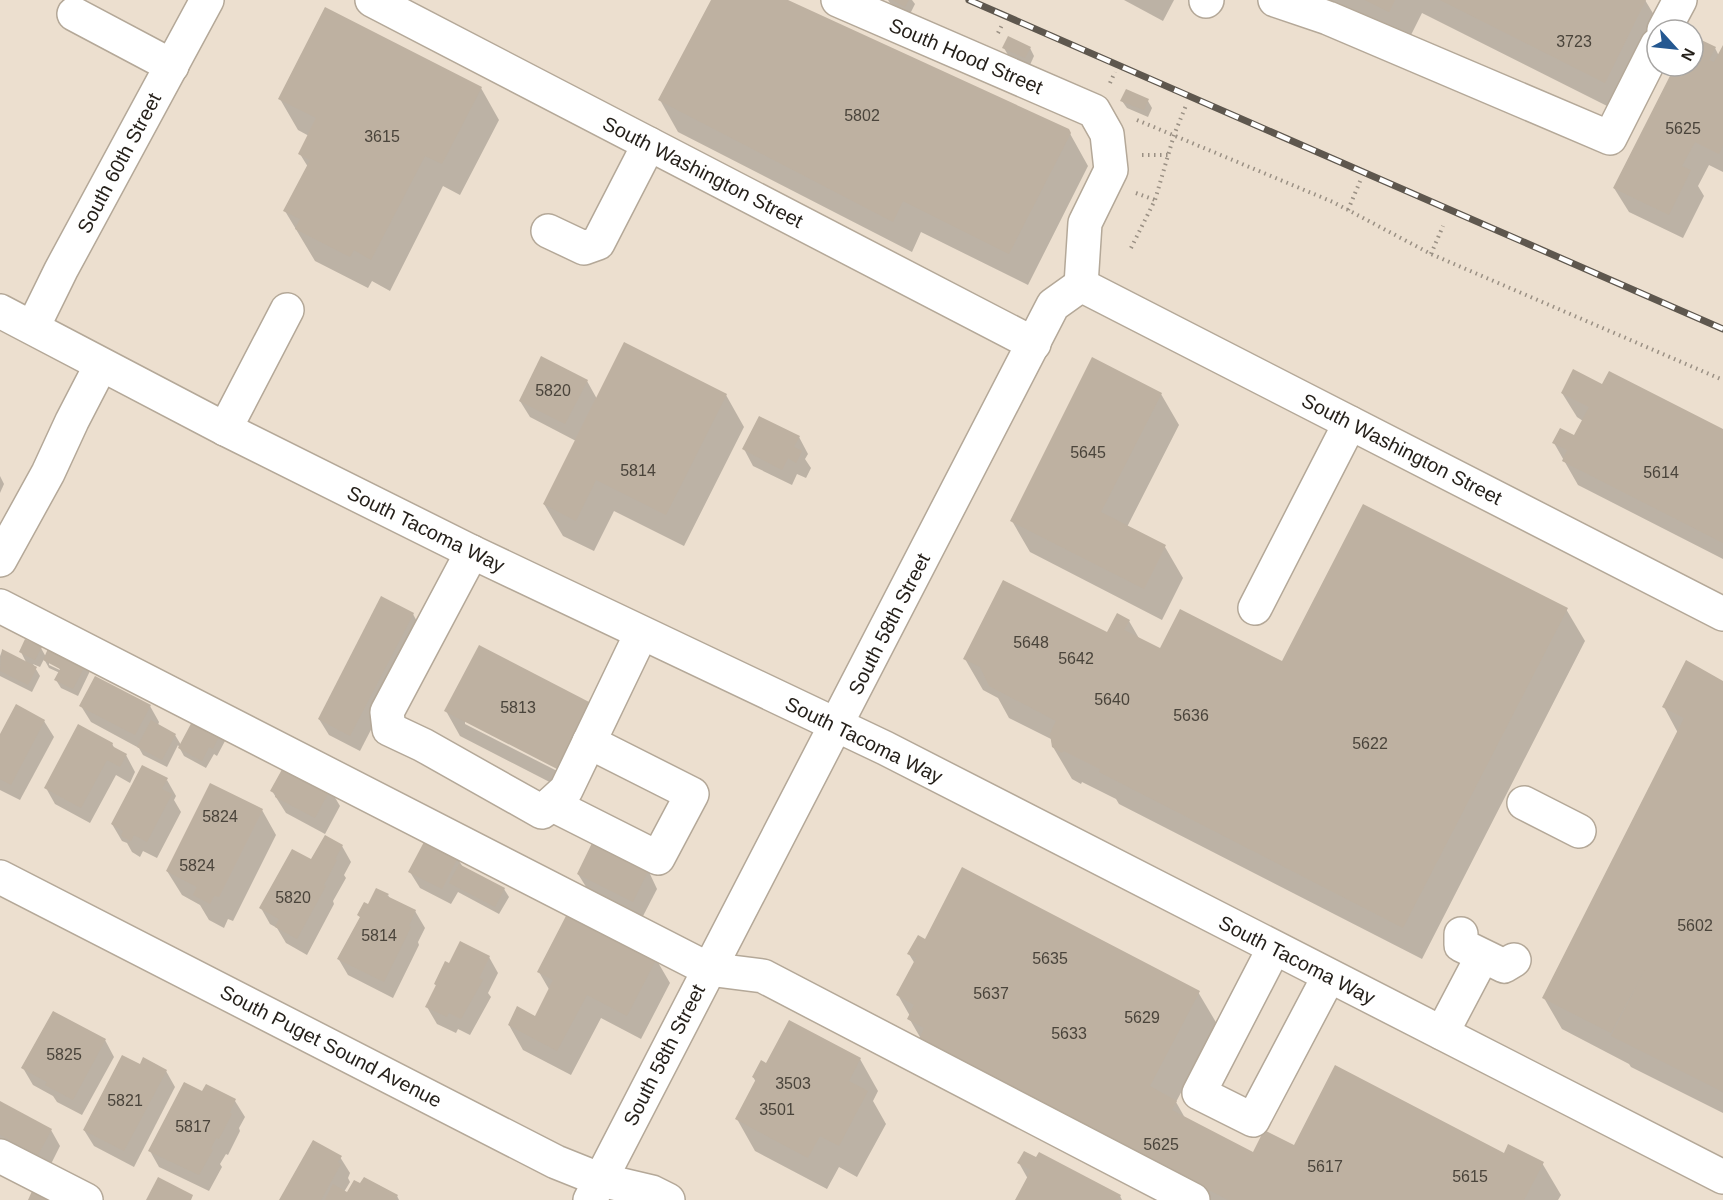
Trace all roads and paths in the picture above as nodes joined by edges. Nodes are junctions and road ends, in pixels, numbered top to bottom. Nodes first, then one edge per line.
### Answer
1 (207, 0) edge
2 (372, 0) edge
3 (838, 0) edge
4 (1275, 0) edge
5 (1680, 0) edge
6 (74, 14) dead end
7 (1670, 18) edge
8 (172, 66) junction
9 (1645, 69) edge
10 (1187, 103) dead end
11 (1136, 119) dead end
12 (1174, 135) junction
13 (649, 144) junction
14 (1154, 155) dead end
15 (1168, 155) junction
16 (1361, 179) dead end
17 (1148, 197) dead end
18 (1155, 200) junction
19 (1348, 210) junction
20 (1443, 226) dead end
21 (548, 231) dead end
22 (1131, 248) dead end
23 (1431, 254) junction
24 (1081, 285) junction
25 (287, 310) dead end
26 (0, 311) edge
27 (33, 327) junction
28 (1034, 344) junction
29 (101, 365) junction
30 (1723, 380) edge
31 (1350, 423) junction
32 (225, 429) junction
33 (472, 552) junction
34 (0, 561) edge
35 (0, 606) edge
36 (1255, 608) dead end
37 (1723, 614) edge
38 (641, 634) junction
39 (836, 726) junction
40 (590, 742) junction
41 (551, 804) junction
42 (1524, 804) dead end
43 (1579, 831) dead end
44 (0, 877) edge
45 (1274, 948) junction
46 (1514, 960) dead end
47 (708, 969) junction
48 (1329, 976) junction
49 (1442, 1033) junction
50 (0, 1156) edge
51 (1723, 1178) edge
52 (595, 1190) edge
53 (86, 1200) edge
54 (668, 1200) edge
55 (1193, 1200) edge

1 - 8 street, South 60th Street
2 - 13 street, South Washington Street
3 - 24 street, South Hood Street
4 - 9 street
5 - 7 street
6 - 8 street
8 - 27 street, South 60th Street
10 - 12 path
11 - 12 path
12 - 15 path
12 - 19 path
13 - 21 street
13 - 28 street, South Washington Street
14 - 15 path
15 - 18 path
16 - 19 path
17 - 18 path
18 - 22 path
19 - 23 path
20 - 23 path
23 - 30 path
24 - 28 street, South 58th Street
24 - 31 street, South Washington Street
25 - 32 street
26 - 27 street, South Tacoma Way
27 - 29 street, South Tacoma Way
28 - 39 street, South 58th Street
29 - 32 street, South Tacoma Way
29 - 34 street
31 - 36 street
31 - 37 street, South Washington Street
32 - 33 street, South Tacoma Way
33 - 38 street, South Tacoma Way
33 - 41 street
35 - 47 street
38 - 39 street, South Tacoma Way
38 - 40 street
39 - 45 street, South Tacoma Way
39 - 47 street, South 58th Street
40 - 41 street
40 - 41 street
42 - 43 street
44 - 52 street, South Puget Sound Avenue
45 - 48 street, South Tacoma Way
45 - 48 street
46 - 49 street
47 - 52 street, South 58th Street
47 - 55 street
48 - 49 street, South Tacoma Way
49 - 51 street, South Tacoma Way
50 - 53 street
52 - 54 street, South Puget Sound Avenue

